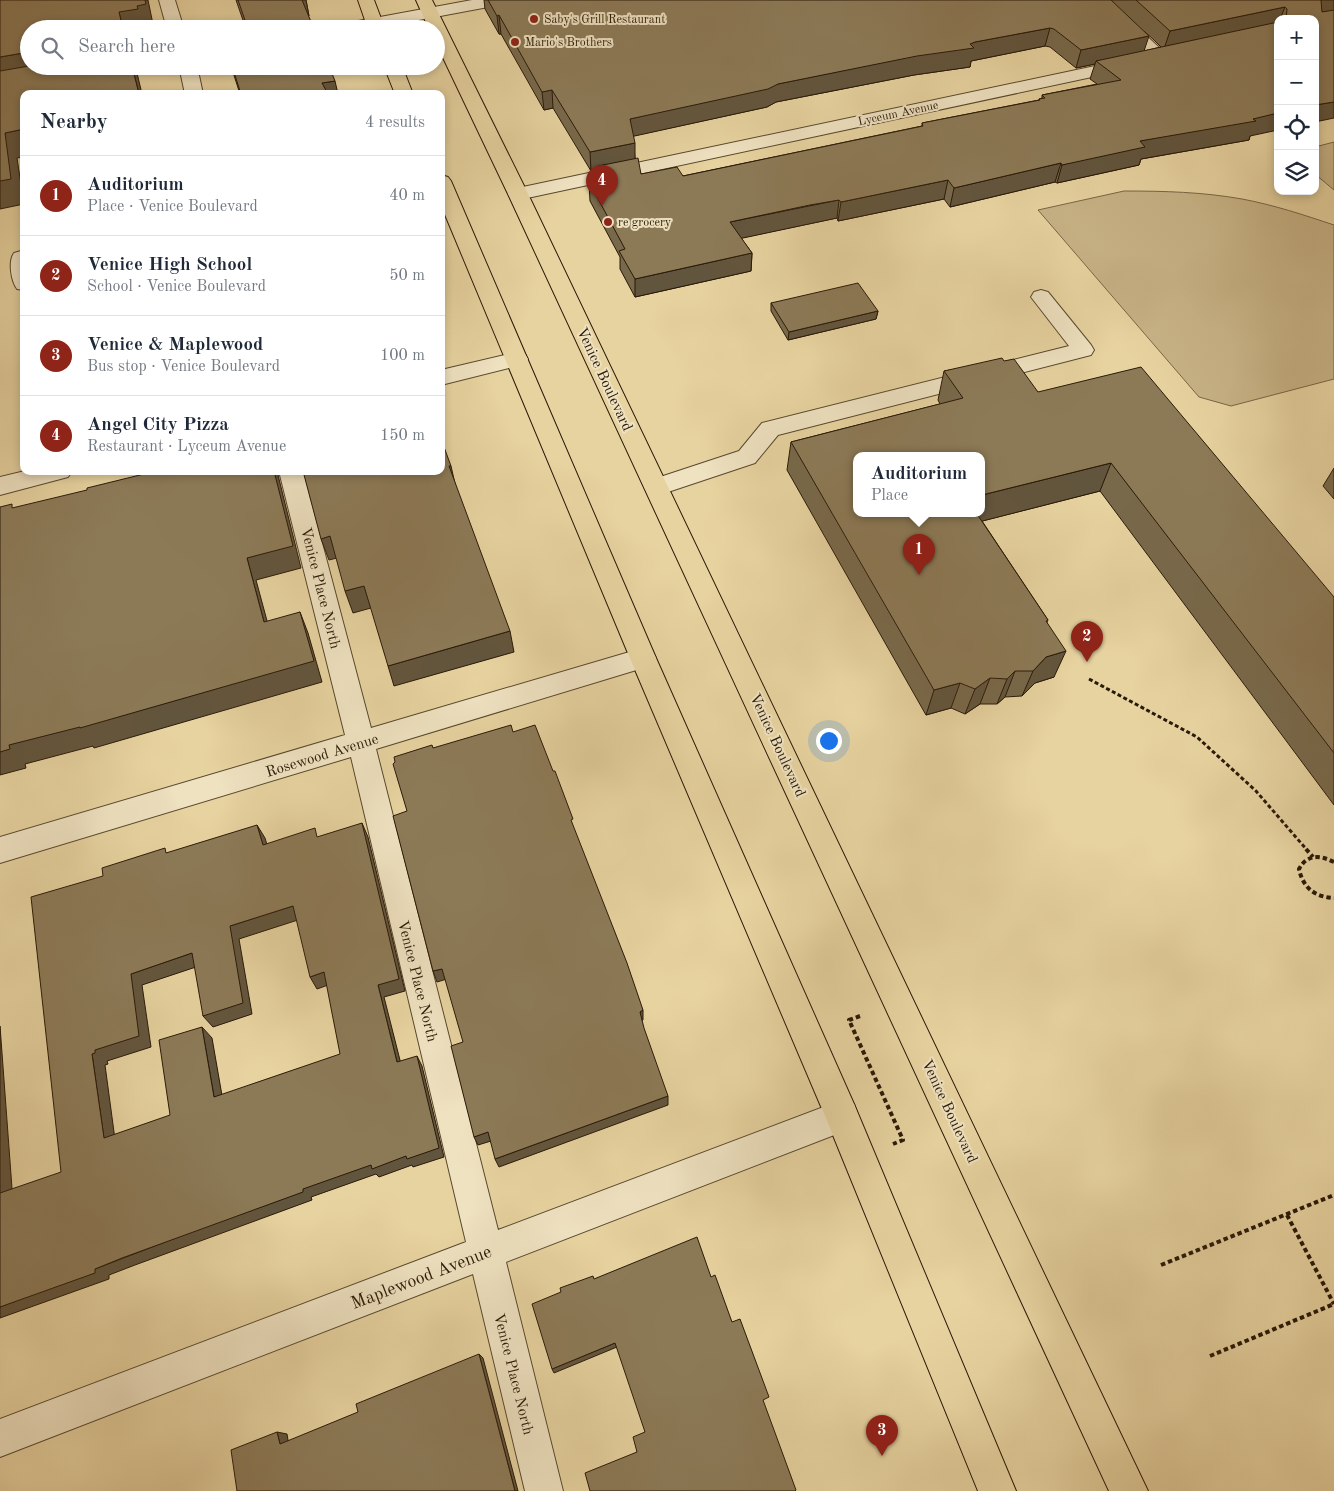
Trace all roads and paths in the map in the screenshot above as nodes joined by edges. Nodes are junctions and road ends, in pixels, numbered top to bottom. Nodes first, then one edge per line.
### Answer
1 (167, 0) edge
2 (366, 0) edge
3 (498, 0) edge
4 (1098, 0) edge
5 (427, 6) edge
6 (173, 20) edge
7 (374, 20) edge
8 (391, 20) edge
9 (434, 20) edge
10 (445, 43) edge
11 (1178, 54) edge
12 (1160, 58) junction
13 (190, 75) edge
14 (397, 75) edge
15 (193, 90) edge
16 (402, 90) edge
17 (445, 189) edge
18 (518, 194) junction
19 (1041, 297) dead end
20 (517, 360) junction
21 (445, 377) edge
22 (41, 475) edge
23 (292, 475) edge
24 (0, 486) edge
25 (656, 487) junction
26 (643, 658) junction
27 (1089, 679) dead end
28 (361, 743) junction
29 (0, 850) edge
30 (1313, 857) junction
31 (1334, 862) edge
32 (1334, 898) edge
33 (860, 1016) dead end
34 (842, 1116) junction
35 (885, 1147) dead end
36 (1334, 1195) edge
37 (1287, 1215) junction
38 (484, 1253) junction
39 (1161, 1265) dead end
40 (1334, 1304) edge
41 (1210, 1356) dead end
42 (0, 1438) edge
43 (544, 1491) edge
44 (997, 1491) edge
45 (1129, 1491) edge

1 - 6 street
2 - 7 main road
3 - 5 street
4 - 12 street
5 - 8 street
5 - 9 main road, Venice Boulevard
10 - 18 main road, Venice Boulevard
11 - 12 street, Lyceum Avenue
12 - 18 street, Lyceum Avenue
13 - 15 street
14 - 16 main road
17 - 20 main road
18 - 25 main road, Venice Boulevard
19 - 25 street
20 - 21 street
20 - 26 main road
22 - 24 street
23 - 28 street, Venice Place North
25 - 45 main road, Venice Boulevard
26 - 28 street, Rosewood Avenue
26 - 34 main road
27 - 30 path
28 - 29 street, Rosewood Avenue
28 - 38 street, Venice Place North
30 - 31 path
30 - 32 path
33 - 35 path
34 - 38 street, Maplewood Avenue
34 - 44 main road
36 - 37 path
37 - 39 path
37 - 40 path
38 - 42 street, Maplewood Avenue
38 - 43 street, Venice Place North
40 - 41 path

